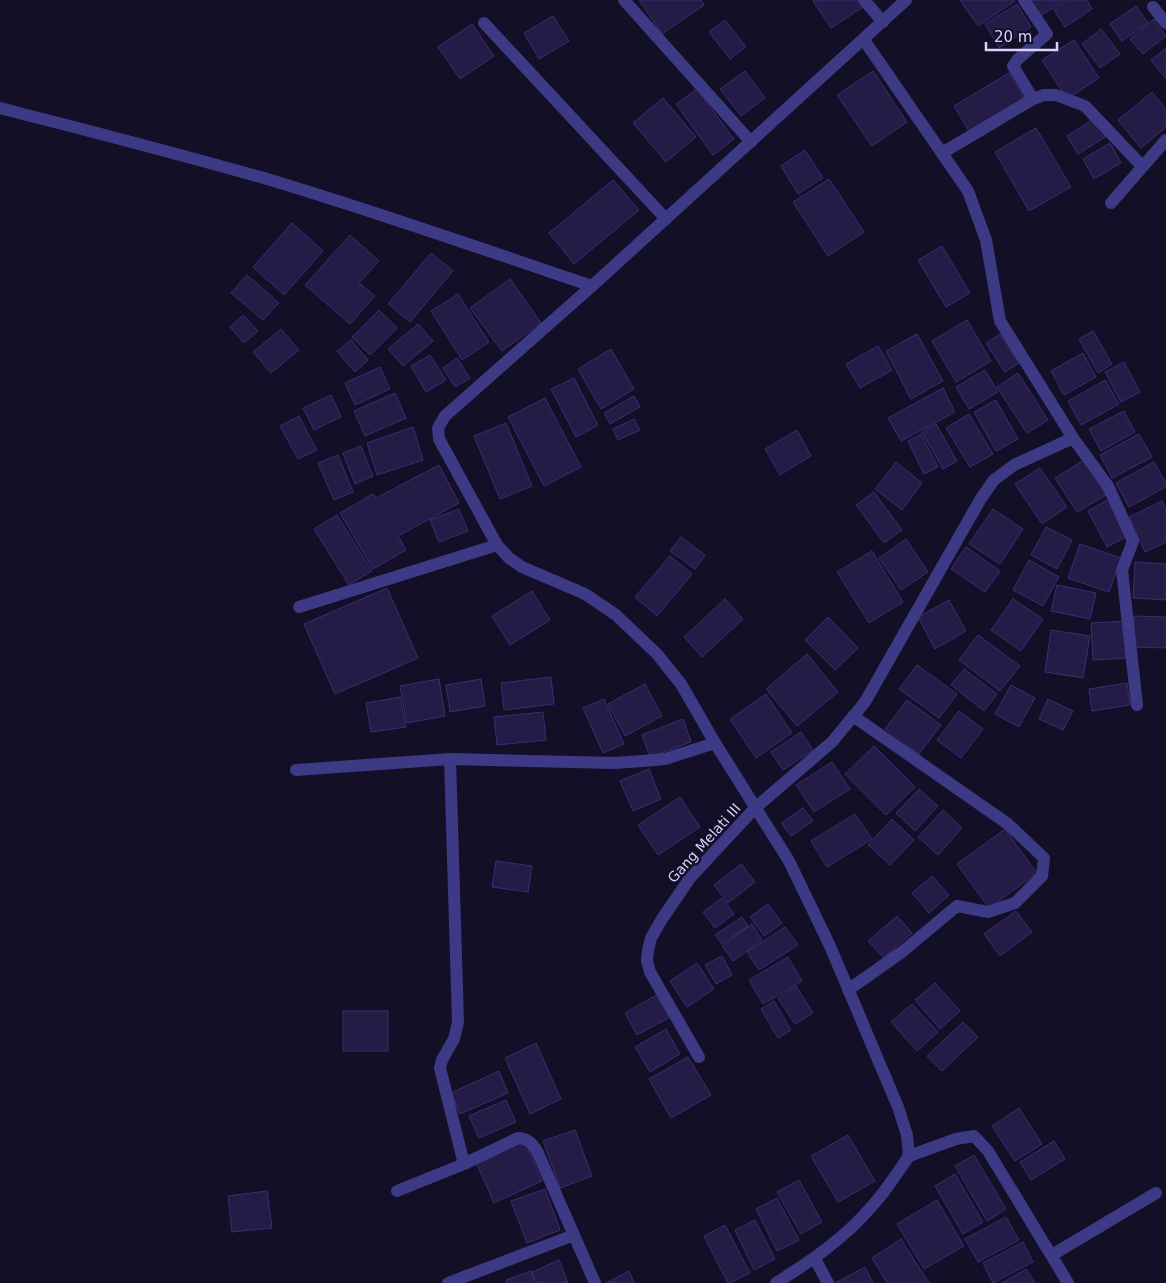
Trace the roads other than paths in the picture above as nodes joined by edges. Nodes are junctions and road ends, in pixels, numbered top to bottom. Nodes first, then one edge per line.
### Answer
1 (624, 0) edge
2 (864, 0) edge
3 (906, 0) edge
4 (1024, 0) edge
5 (1153, 7) dead end
6 (883, 22) junction
7 (484, 23) dead end
8 (1166, 23) edge
9 (864, 40) junction
10 (1033, 99) junction
11 (0, 108) edge
12 (1166, 140) edge
13 (751, 142) junction
14 (942, 153) junction
15 (1142, 166) junction
16 (1111, 203) dead end
17 (666, 219) junction
18 (592, 286) junction
19 (1073, 438) junction
20 (497, 545) junction
21 (299, 607) dead end
22 (1137, 705) dead end
23 (853, 716) junction
24 (715, 743) junction
25 (450, 758) junction
26 (296, 770) dead end
27 (755, 808) junction
28 (848, 990) junction
29 (699, 1057) dead end
30 (909, 1156) junction
31 (464, 1164) junction
32 (397, 1191) dead end
33 (1156, 1193) dead end
34 (574, 1235) junction
35 (1052, 1255) junction
36 (815, 1259) junction
37 (448, 1283) edge
38 (595, 1283) edge
39 (776, 1283) edge
40 (828, 1283) edge
41 (1068, 1283) edge

1 - 13 street
2 - 6 street
3 - 6 street
4 - 10 street
5 - 8 street
6 - 9 street
7 - 17 street
9 - 13 street
9 - 14 street
10 - 14 street
10 - 15 street
11 - 18 street
12 - 15 street
13 - 17 street
14 - 19 street
15 - 16 street
17 - 18 street
18 - 20 street
19 - 22 street
19 - 23 street, Gang Melati III
20 - 21 street
20 - 24 street
23 - 27 street, Gang Melati III
23 - 28 street
24 - 25 street
24 - 27 street
25 - 26 street
25 - 31 street
27 - 28 street
27 - 29 street, Gang Melati III
28 - 30 street
30 - 35 street
30 - 36 street
31 - 32 street
31 - 34 street
33 - 35 street
34 - 37 street
34 - 38 street
35 - 41 street
36 - 39 street
36 - 40 street

